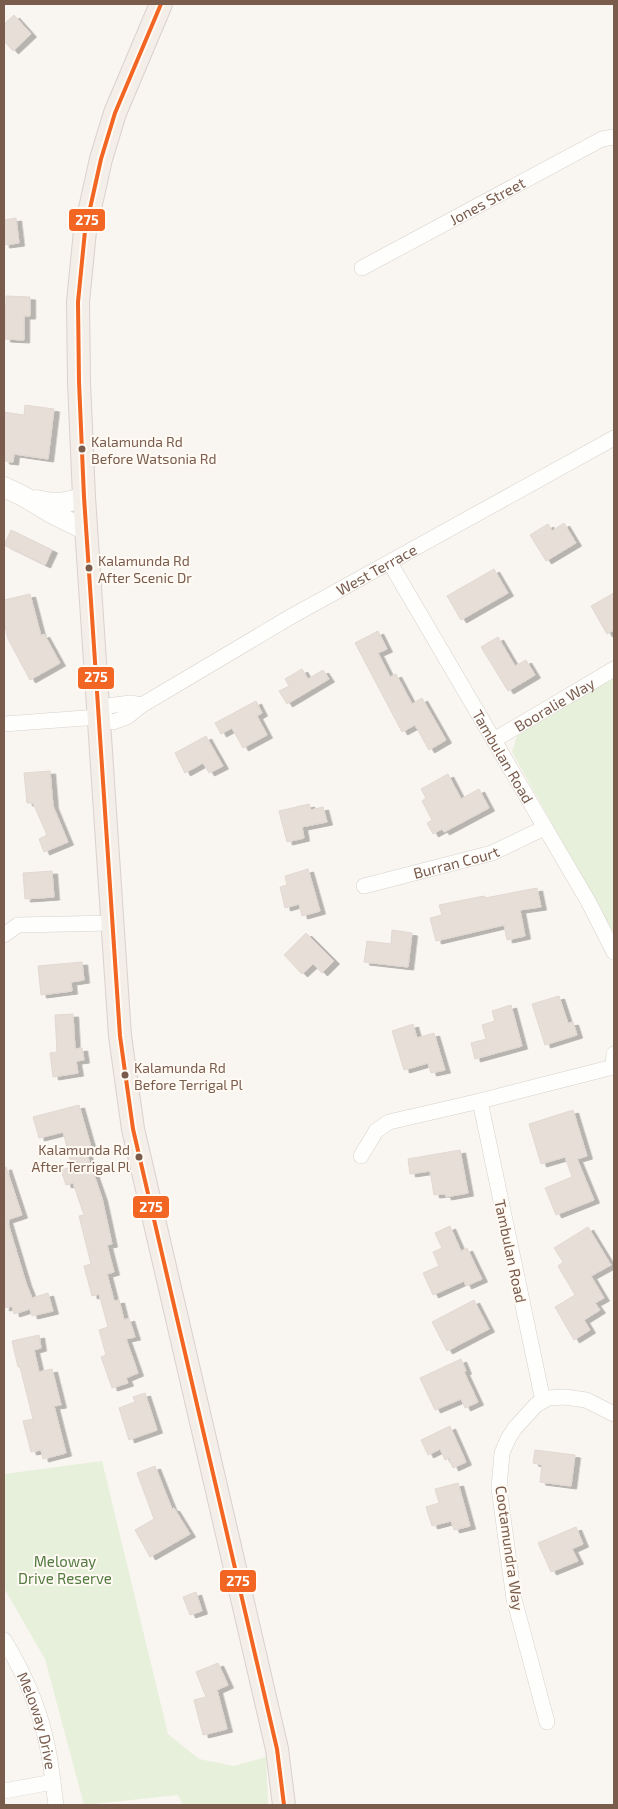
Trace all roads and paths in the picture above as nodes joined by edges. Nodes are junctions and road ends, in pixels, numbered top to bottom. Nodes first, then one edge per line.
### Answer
1 (161, 4) edge
2 (614, 137) edge
3 (362, 268) dead end
4 (614, 438) edge
5 (4, 487) edge
6 (23, 496) junction
7 (84, 497) junction
8 (86, 530) junction
9 (390, 563) junction
10 (614, 669) edge
11 (99, 717) junction
12 (4, 724) edge
13 (494, 740) junction
14 (544, 828) junction
15 (364, 886) dead end
16 (113, 923) junction
17 (4, 936) edge
18 (614, 952) edge
19 (614, 1054) edge
20 (480, 1101) junction
21 (361, 1156) dead end
22 (543, 1401) junction
23 (614, 1414) edge
24 (4, 1640) edge
25 (547, 1722) dead end
26 (52, 1782) junction
27 (4, 1791) edge
28 (56, 1805) edge
29 (284, 1805) edge

1 - 7 main road
2 - 3 street, Jones Street
4 - 9 street, West Terrace
5 - 6 street
6 - 7 street
6 - 8 street
7 - 8 main road
8 - 11 main road
9 - 11 street, West Terrace
9 - 13 street, Tambulan Road
10 - 13 street, Booralie Way
11 - 12 street
11 - 16 main road
13 - 14 street, Tambulan Road
14 - 15 street, Burran Court
14 - 18 street, Tambulan Road
16 - 17 street
16 - 29 main road
19 - 20 street
20 - 21 street
20 - 22 street, Tambulan Road
22 - 23 street
22 - 25 street, Cootamundra Way
24 - 26 street, Meloway Drive
26 - 27 street
26 - 28 street, Meloway Drive

